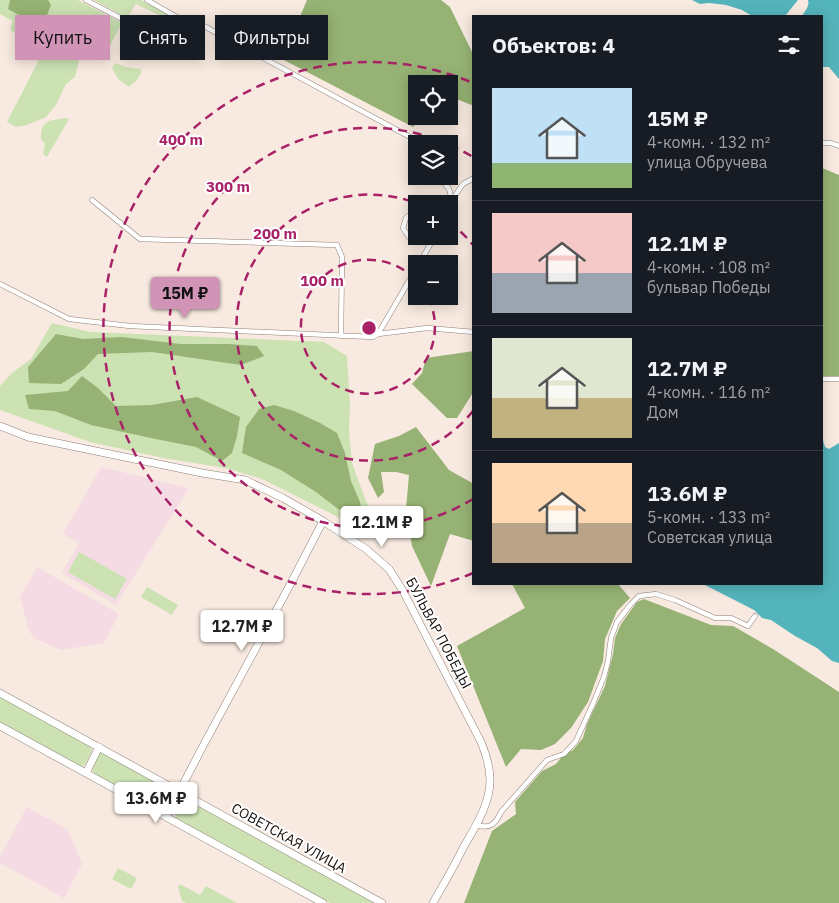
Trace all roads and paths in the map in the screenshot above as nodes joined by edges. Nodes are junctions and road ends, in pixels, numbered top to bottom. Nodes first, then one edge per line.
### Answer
1 (86, 0) edge
2 (146, 0) edge
3 (120, 18) edge
4 (408, 136) edge
5 (823, 143) edge
6 (839, 146) edge
7 (472, 179) edge
8 (455, 195) edge
9 (92, 200) dead end
10 (408, 216) edge
11 (408, 236) edge
12 (408, 282) edge
13 (0, 284) edge
14 (472, 332) edge
15 (378, 334) junction
16 (341, 336) junction
17 (823, 378) edge
18 (839, 379) edge
19 (0, 426) edge
20 (323, 521) junction
21 (755, 616) dead end
22 (0, 693) edge
23 (0, 726) edge
24 (99, 747) junction
25 (86, 773) junction
26 (179, 792) junction
27 (166, 817) junction
28 (476, 825) junction
29 (322, 903) edge
30 (382, 903) edge
31 (433, 903) edge

1 - 3 street
2 - 4 street
5 - 6 street
7 - 8 street
9 - 16 street
10 - 11 street
12 - 15 street
13 - 16 street
14 - 15 street
15 - 16 street
17 - 18 street
19 - 20 street, БУЛЬВАР ПОБЕДЫ
20 - 26 street
20 - 28 street, БУЛЬВАР ПОБЕДЫ
21 - 28 street
22 - 24 street, СОВЕТСКАЯ УЛИЦА
23 - 25 street
24 - 25 street
24 - 26 street, СОВЕТСКАЯ УЛИЦА
25 - 27 street
26 - 27 street
26 - 30 street, СОВЕТСКАЯ УЛИЦА
27 - 29 street
28 - 31 street, БУЛЬВАР ПОБЕДЫ

